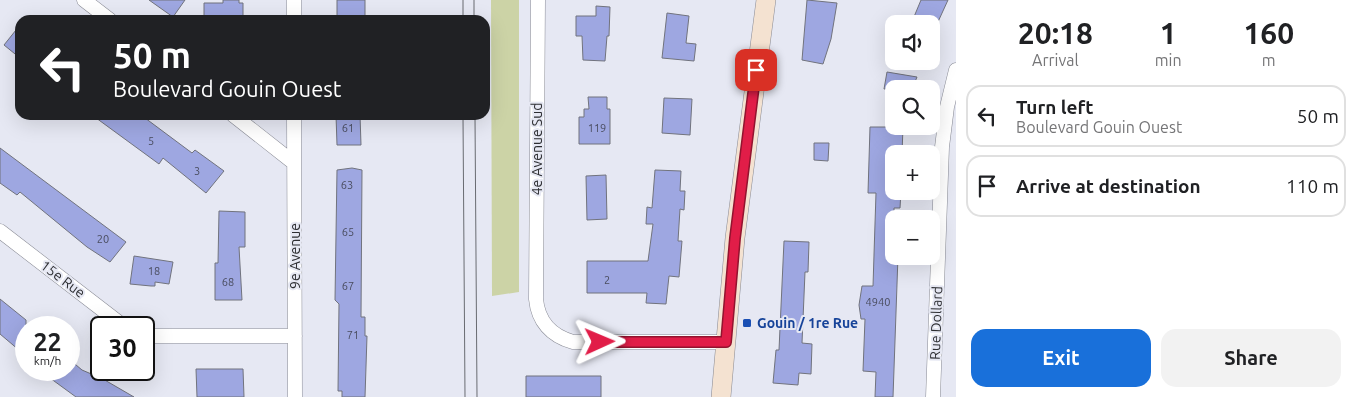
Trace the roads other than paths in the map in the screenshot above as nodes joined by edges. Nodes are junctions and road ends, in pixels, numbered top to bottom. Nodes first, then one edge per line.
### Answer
1 (84, 0) edge
2 (294, 0) edge
3 (538, 0) edge
4 (766, 0) edge
5 (104, 15) edge
6 (294, 15) edge
7 (956, 70) edge
8 (239, 120) edge
9 (294, 120) edge
10 (294, 162) junction
11 (0, 231) edge
12 (110, 316) edge
13 (155, 336) edge
14 (295, 336) junction
15 (726, 342) junction
16 (295, 397) edge
17 (721, 397) edge
18 (933, 397) edge

1 - 5 street
2 - 6 street
3 - 15 street, 4e Avenue Sud
4 - 15 main road
7 - 18 street, Rue Dollard
8 - 10 street
9 - 10 street, 9e Avenue
10 - 14 street, 9e Avenue
11 - 12 street, 15e Rue
13 - 14 street
14 - 16 street, 9e Avenue
15 - 17 main road

